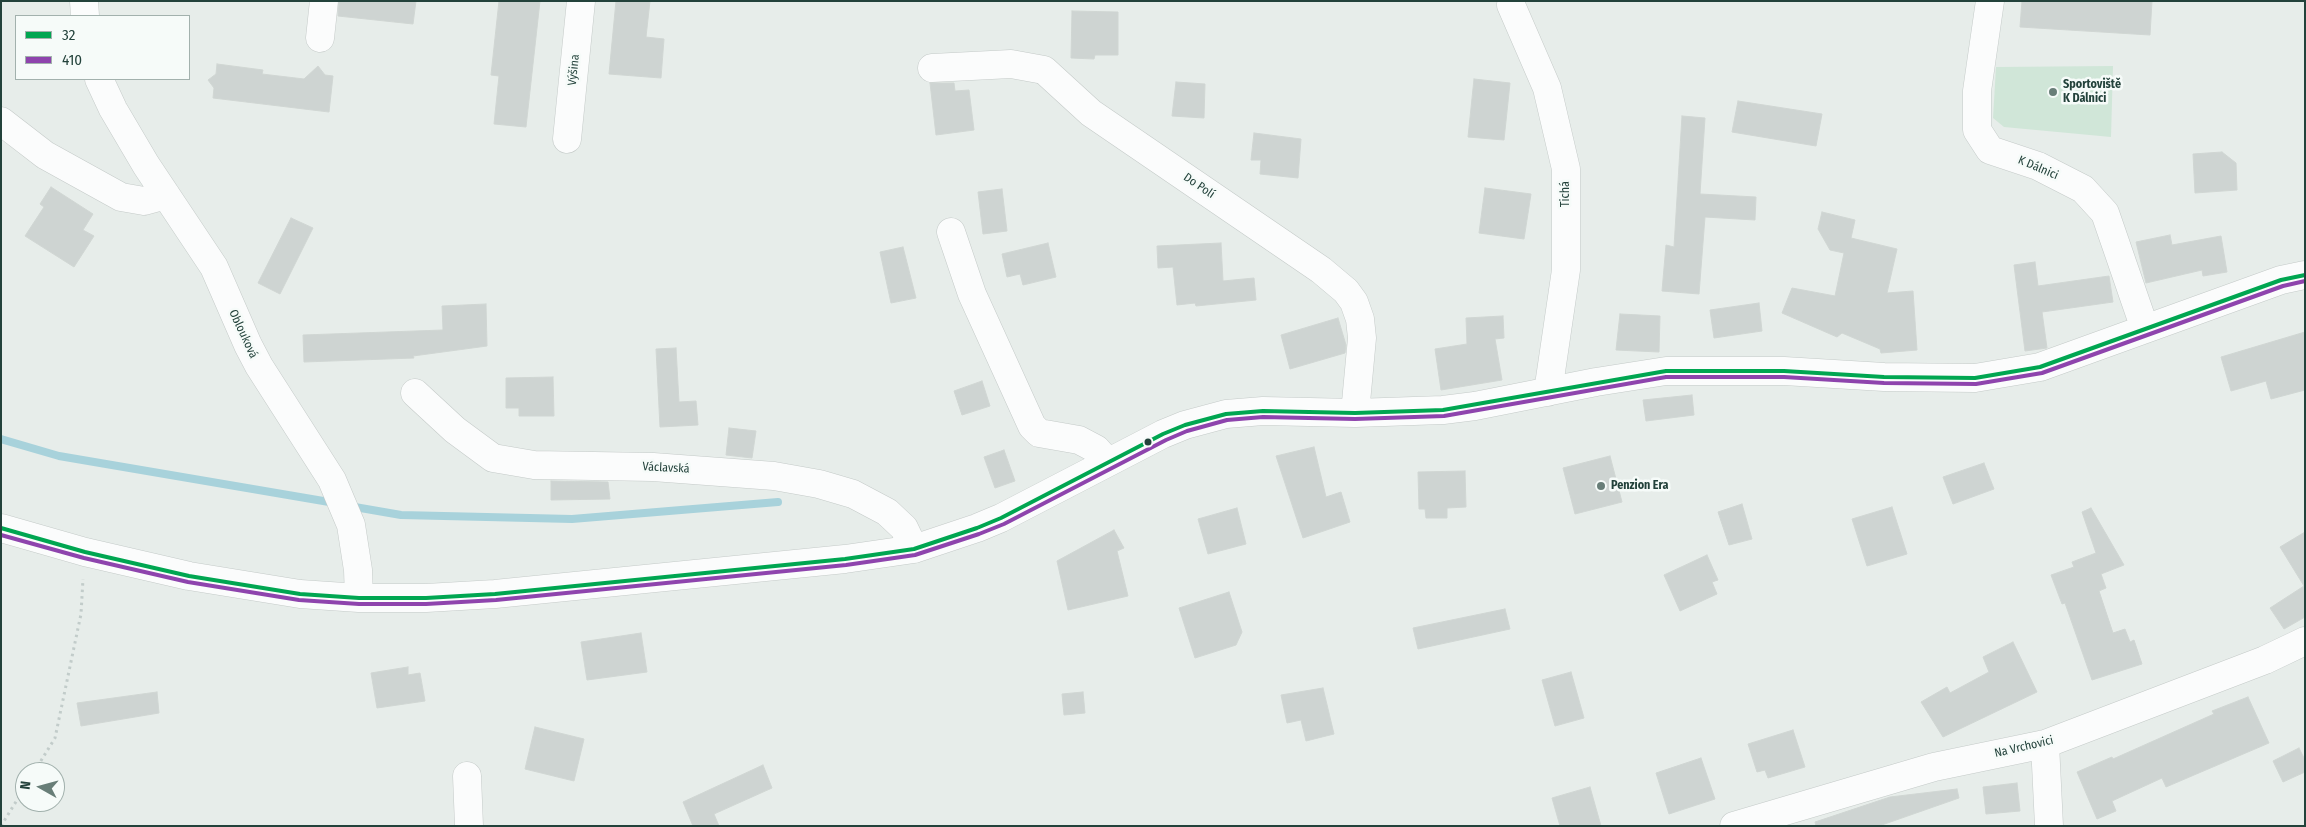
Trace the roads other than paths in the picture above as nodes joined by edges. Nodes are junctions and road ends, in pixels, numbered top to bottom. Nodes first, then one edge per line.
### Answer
1 (84, 1) edge
2 (324, 1) edge
3 (580, 1) edge
4 (1990, 1) edge
5 (1511, 5) dead end
6 (85, 15) edge
7 (320, 38) dead end
8 (932, 68) dead end
9 (100, 80) edge
10 (1, 121) edge
11 (566, 139) dead end
12 (166, 195) junction
13 (951, 232) dead end
14 (2305, 275) edge
15 (2145, 329) junction
16 (1548, 392) junction
17 (415, 393) dead end
18 (1355, 413) junction
19 (1107, 461) junction
20 (1, 528) edge
21 (914, 549) junction
22 (359, 598) junction
23 (2305, 641) edge
24 (2045, 744) junction
25 (467, 776) dead end
26 (469, 826) edge
27 (1734, 826) edge
28 (2049, 826) edge

1 - 6 street
2 - 7 street
3 - 11 street, Výšina
4 - 15 street, K Dálnici
5 - 16 street, Tichá
8 - 18 street, Do Polí
9 - 12 street, Oblouková
10 - 12 street
12 - 22 street, Oblouková
13 - 19 street
14 - 15 street
15 - 16 street
16 - 18 street
17 - 21 street, Václavská
18 - 19 street
19 - 21 street
20 - 22 street
21 - 22 street
23 - 24 street, Na Vrchovici
24 - 27 street, Na Vrchovici
24 - 28 street
25 - 26 street

